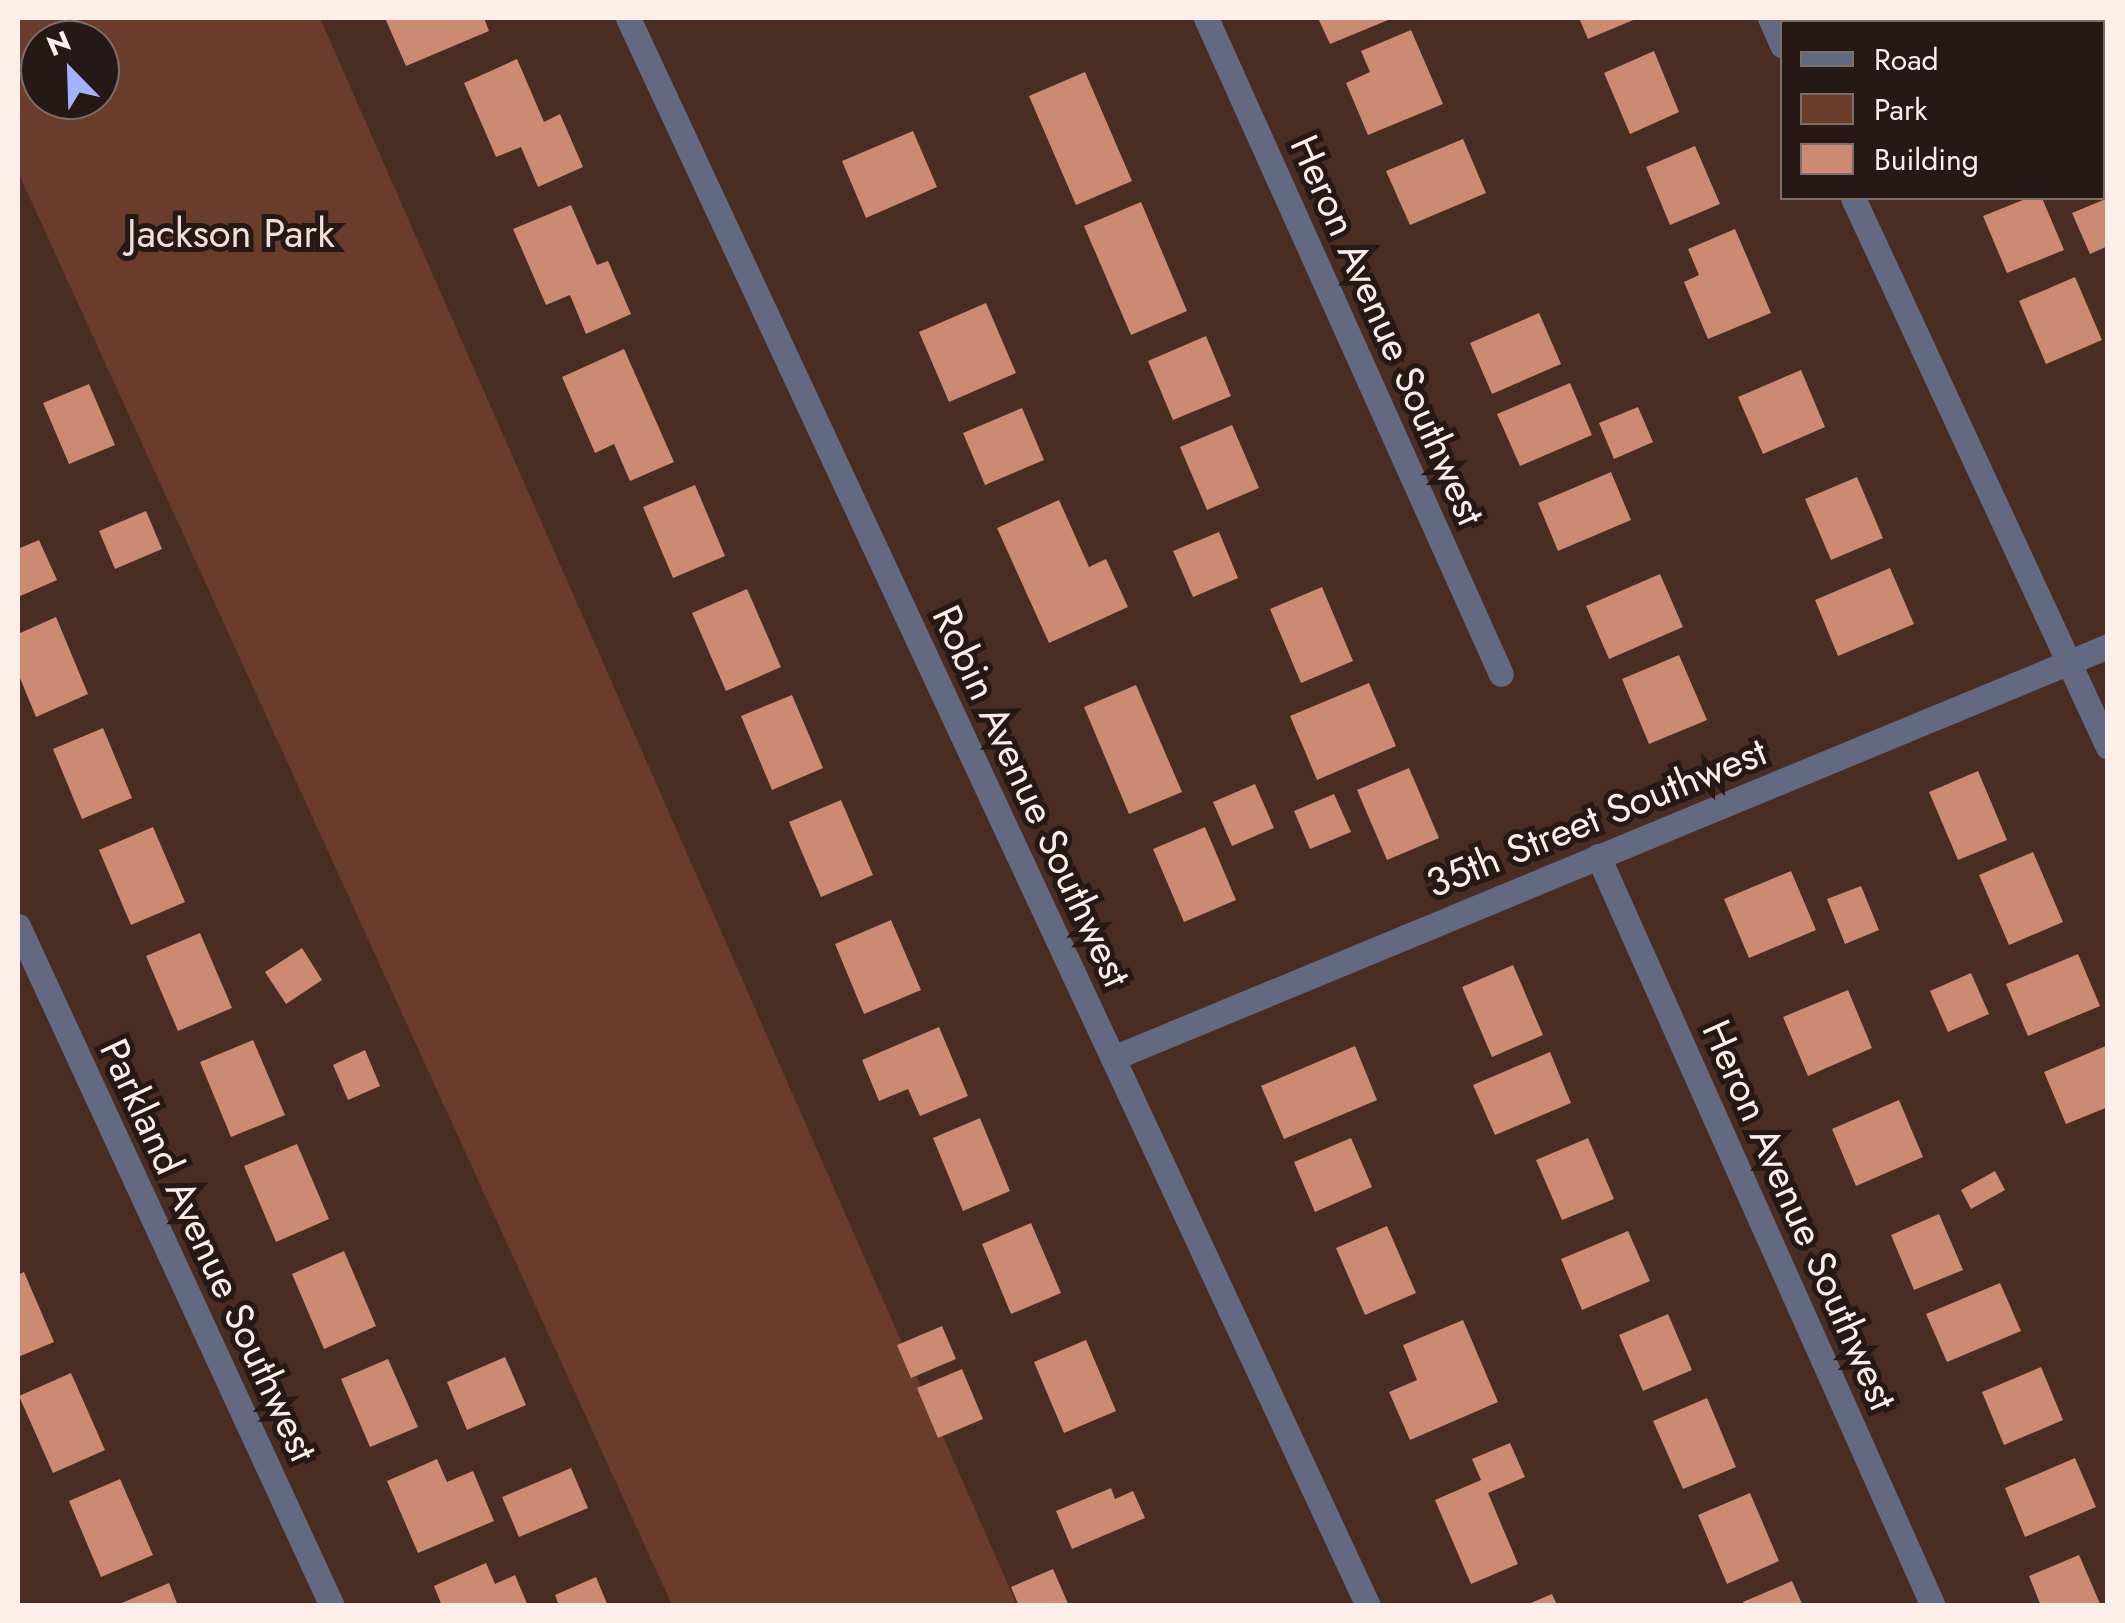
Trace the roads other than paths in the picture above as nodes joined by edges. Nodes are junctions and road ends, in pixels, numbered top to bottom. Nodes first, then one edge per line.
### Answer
1 (628, 18) edge
2 (1206, 18) edge
3 (1770, 18) edge
4 (1780, 41) edge
5 (1854, 200) edge
6 (2108, 646) edge
7 (2068, 663) junction
8 (1501, 674) dead end
9 (2108, 747) edge
10 (1598, 856) junction
11 (18, 926) edge
12 (1113, 1058) junction
13 (332, 1606) edge
14 (1368, 1606) edge
15 (1932, 1606) edge

1 - 12 street, Robin Avenue Southwest
2 - 8 street, Heron Avenue Southwest
3 - 4 street
5 - 7 street
6 - 7 street, 35th Street Southwest
7 - 9 street
7 - 10 street, 35th Street Southwest
10 - 12 street, 35th Street Southwest
10 - 15 street, Heron Avenue Southwest
11 - 13 street, Parkland Avenue Southwest
12 - 14 street, Robin Avenue Southwest

